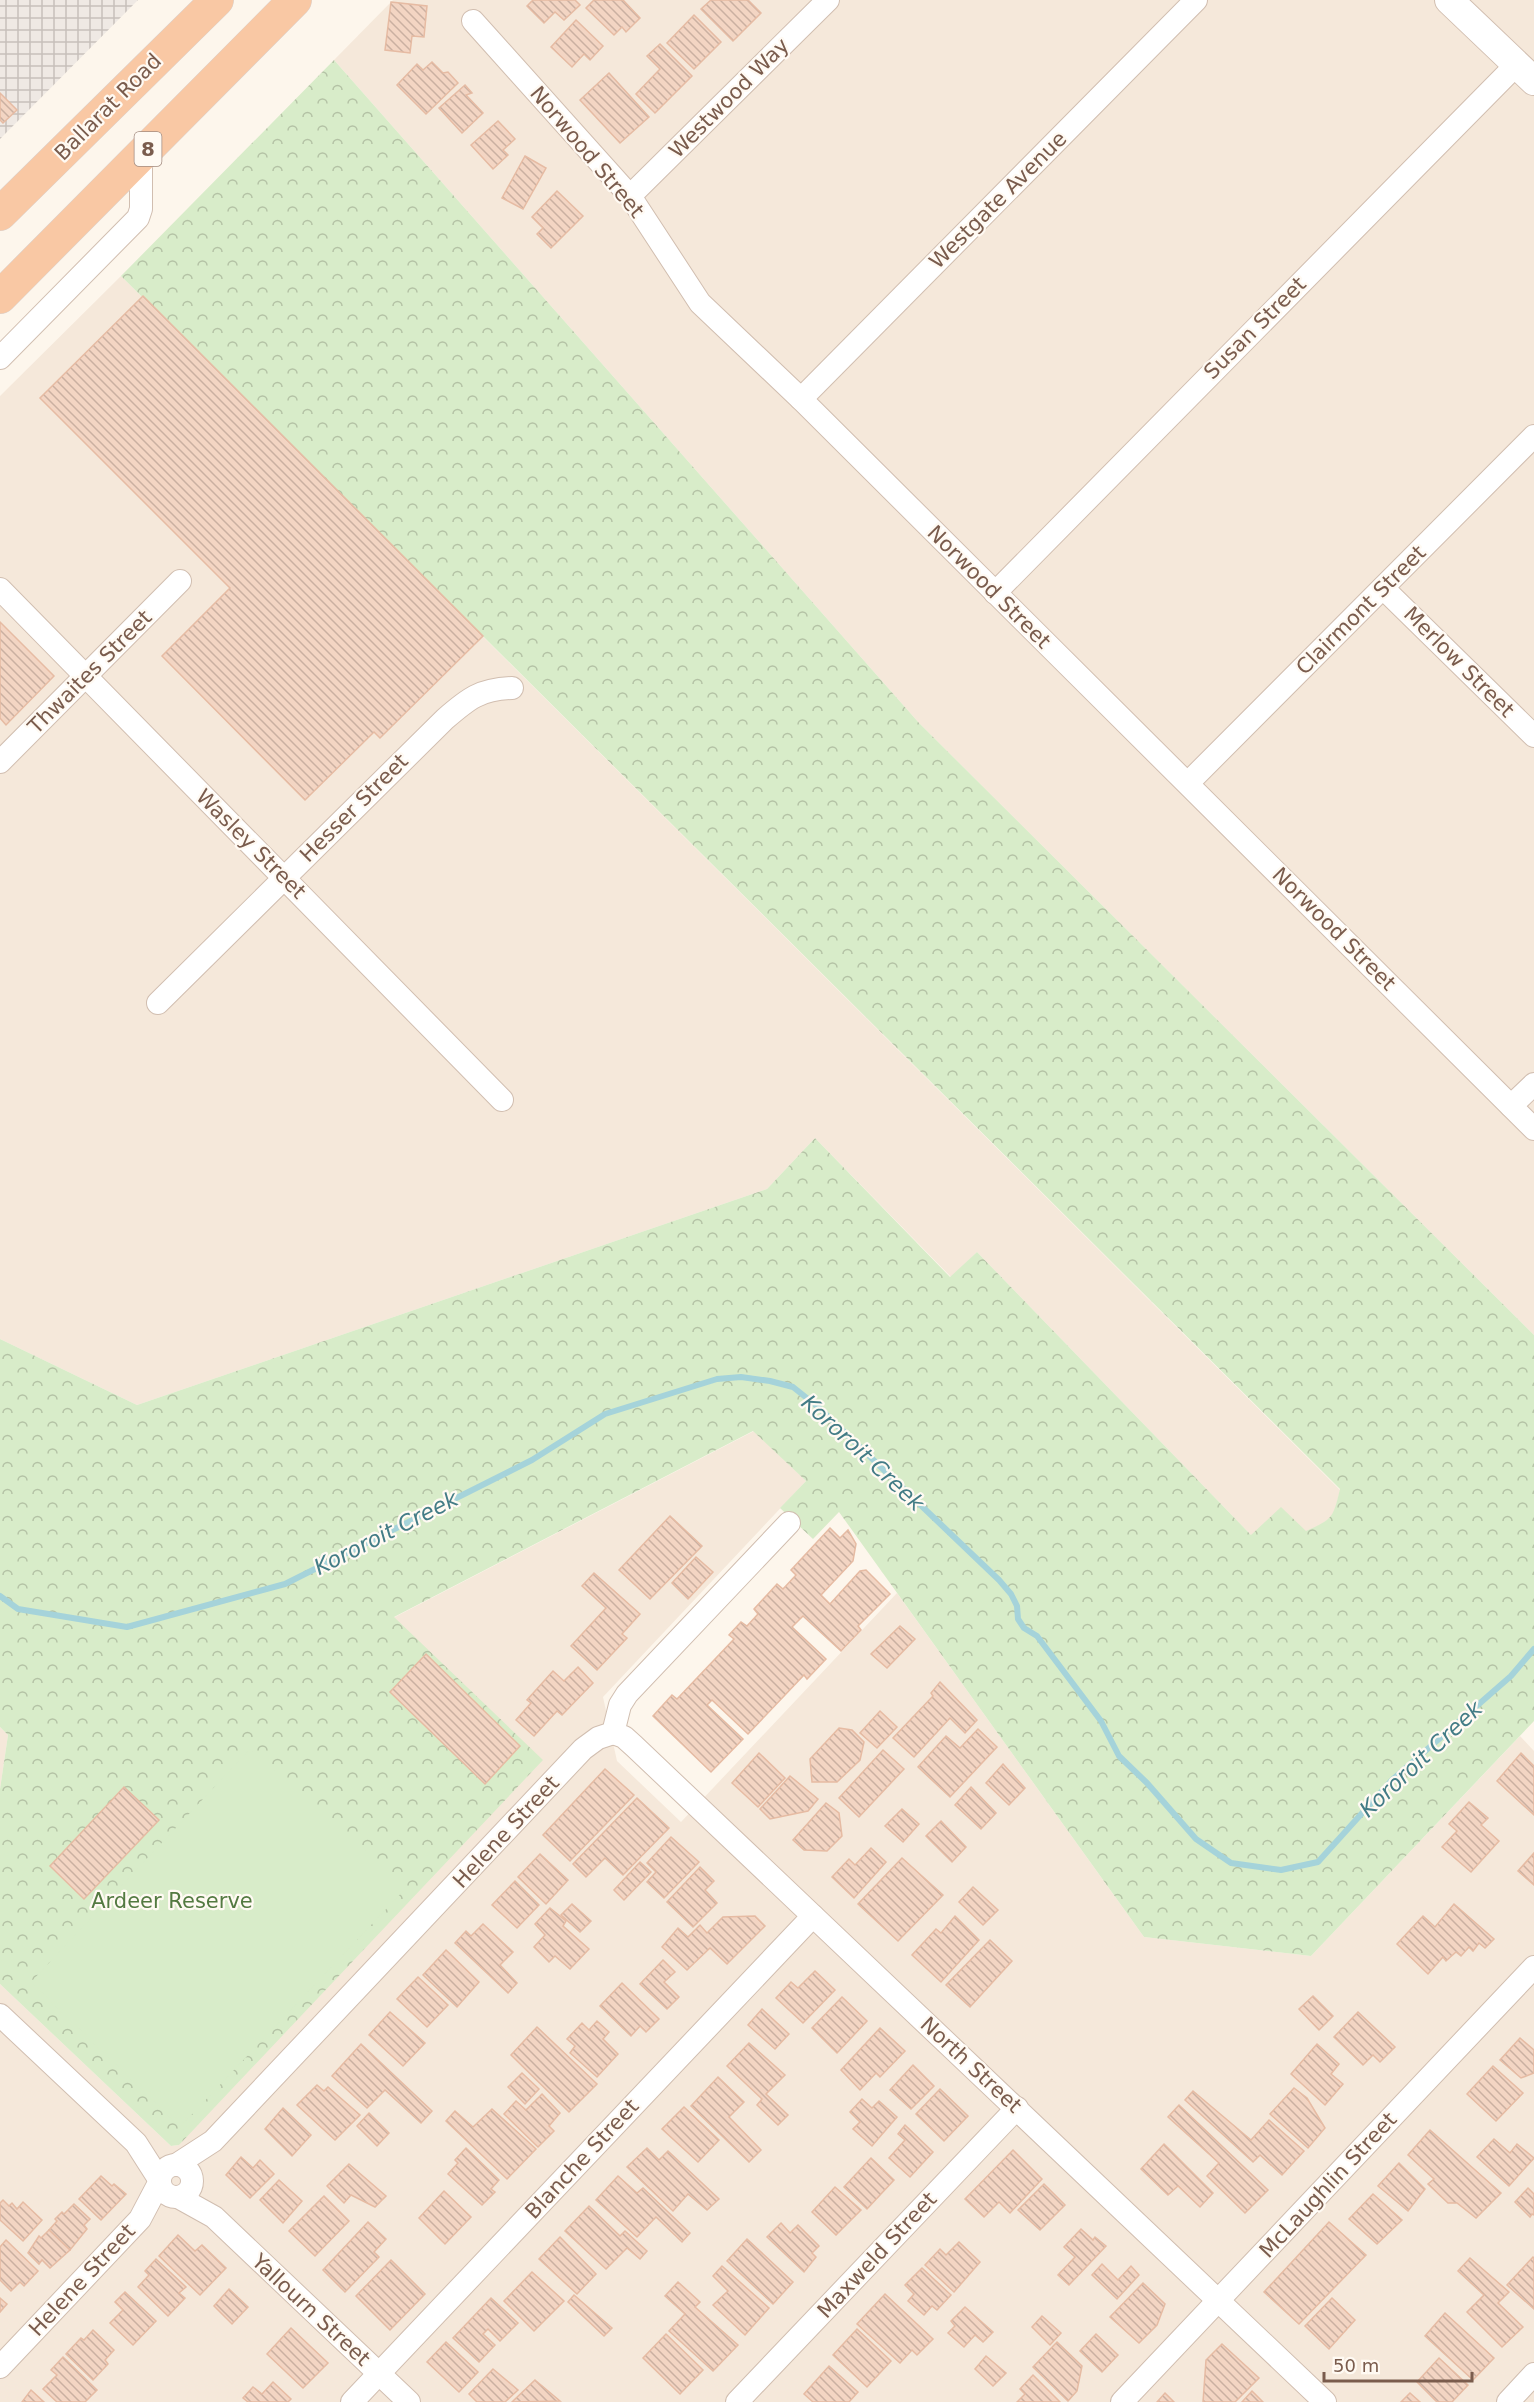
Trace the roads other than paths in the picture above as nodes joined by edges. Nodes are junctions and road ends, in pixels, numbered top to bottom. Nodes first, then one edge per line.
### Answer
1 (217, 0) edge
2 (295, 0) edge
3 (1196, 0) edge
4 (1449, 0) edge
5 (813, 5) edge
6 (473, 21) dead end
7 (1525, 72) edge
8 (141, 155) junction
9 (630, 196) junction
10 (0, 214) edge
11 (0, 297) edge
12 (0, 358) edge
13 (801, 399) junction
14 (1534, 436) edge
15 (180, 581) dead end
16 (1383, 588) junction
17 (0, 589) edge
18 (995, 593) junction
19 (86, 676) junction
20 (512, 688) dead end
21 (1534, 736) edge
22 (0, 762) edge
23 (1188, 783) junction
24 (284, 878) junction
25 (158, 1003) dead end
26 (1534, 1084) edge
27 (502, 1100) dead end
28 (1511, 1106) junction
29 (1534, 1129) edge
30 (789, 1523) dead end
31 (613, 1733) junction
32 (813, 1916) junction
33 (1534, 1967) edge
34 (0, 2015) edge
35 (1017, 2108) junction
36 (175, 2181) junction
37 (1218, 2300) junction
38 (0, 2367) edge
39 (380, 2374) junction
40 (1534, 2374) edge
41 (352, 2402) edge
42 (409, 2402) edge
43 (737, 2402) edge
44 (1122, 2402) edge
45 (1325, 2402) edge
46 (1508, 2402) edge

1 - 10 highway, Ballarat Road
2 - 8 highway, 8
3 - 13 street, Westgate Avenue
4 - 7 street
5 - 9 street, Westwood Way
6 - 9 street, Norwood Street
7 - 18 street, Susan Street
8 - 11 highway, 8
8 - 12 street
9 - 13 street, Norwood Street
13 - 18 street, Norwood Street
14 - 16 street, Clairmont Street
15 - 19 street, Thwaites Street
16 - 21 street, Merlow Street
16 - 23 street, Clairmont Street
17 - 19 street, Wasley Street
18 - 23 street, Norwood Street
19 - 22 street, Thwaites Street
19 - 24 street, Wasley Street
20 - 24 street, Hesser Street
23 - 28 street, Norwood Street
24 - 25 street, Hesser Street
24 - 27 street, Wasley Street
26 - 28 street
28 - 29 street, Norwood Street
30 - 31 street
31 - 32 street, North Street
31 - 36 street, Helene Street
32 - 35 street, North Street
32 - 39 street, Blanche Street
33 - 37 street, McLaughlin Street
34 - 36 street, Yallourn Street
35 - 37 street, North Street
35 - 43 street, Maxweld Street
36 - 38 street, Helene Street
36 - 39 street, Yallourn Street
37 - 44 street, McLaughlin Street
37 - 45 street, North Street
39 - 41 street, Blanche Street
39 - 42 street, Yallourn Street
40 - 46 street

